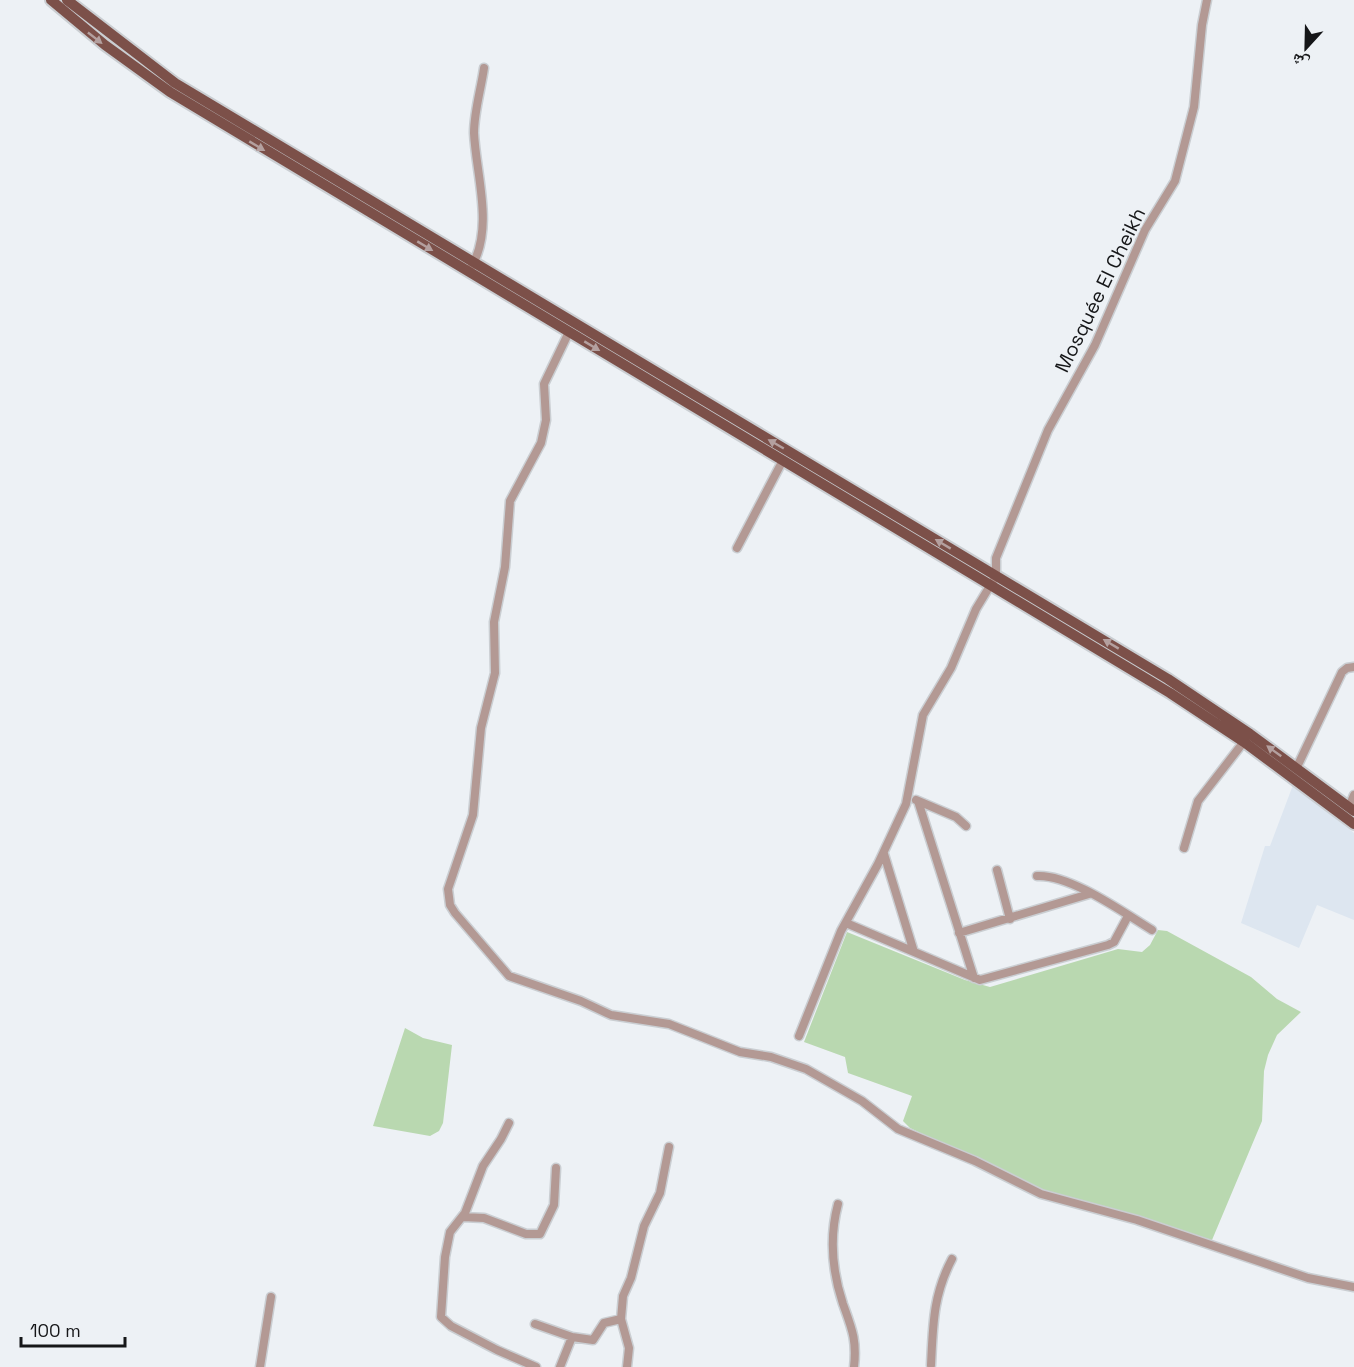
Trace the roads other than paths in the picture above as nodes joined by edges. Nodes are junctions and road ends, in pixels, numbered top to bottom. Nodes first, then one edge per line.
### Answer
1 (51, 0) edge
2 (67, 0) edge
3 (1207, 0) edge
4 (484, 68) dead end
5 (173, 88) junction
6 (471, 267) junction
7 (569, 332) junction
8 (740, 430) junction
9 (782, 462) junction
10 (737, 548) dead end
11 (996, 558) junction
12 (978, 565) junction
13 (981, 578) junction
14 (994, 580) junction
15 (1003, 591) junction
16 (984, 596) junction
17 (1354, 667) edge
18 (1142, 669) junction
19 (1247, 738) junction
20 (1297, 767) junction
21 (1354, 795) edge
22 (908, 797) junction
23 (918, 801) junction
24 (1351, 809) edge
25 (1354, 824) edge
26 (966, 826) dead end
27 (1184, 848) dead end
28 (884, 854) junction
29 (997, 870) dead end
30 (1037, 876) dead end
31 (1089, 894) junction
32 (1128, 916) junction
33 (1010, 919) junction
34 (846, 923) junction
35 (1152, 930) dead end
36 (959, 933) junction
37 (914, 952) junction
38 (974, 978) junction
39 (799, 1035) dead end
40 (508, 1123) dead end
41 (669, 1147) dead end
42 (556, 1168) dead end
43 (838, 1204) dead end
44 (463, 1217) junction
45 (952, 1259) dead end
46 (1354, 1287) edge
47 (271, 1297) dead end
48 (621, 1319) junction
49 (535, 1324) dead end
50 (572, 1337) junction
51 (931, 1365) dead end
52 (260, 1367) edge
53 (536, 1367) edge
54 (560, 1367) edge
55 (627, 1367) edge
56 (855, 1367) edge

1 -> 5 main road
2 - 5 main road
3 - 11 street, Mosquée El Cheikh
4 - 6 street
5 - 6 main road
6 - 7 main road
6 - 8 main road
7 -> 8 main road
7 - 46 street
8 - 9 main road
12 -> 8 main road
9 - 10 street
9 - 13 main road
11 - 12 street
11 - 14 street, Mosquée El Cheikh
12 - 14 main road
13 - 14 main road
13 - 16 street
14 - 15 main road
14 - 16 street
18 -> 14 main road
15 - 16 street
15 - 18 main road
16 - 22 street
17 - 20 street
18 - 19 main road
20 -> 19 main road
19 - 25 main road
19 - 27 street
20 - 24 main road
21 - 24 street
22 - 23 street
22 - 28 street
23 - 26 street
23 - 36 street
28 - 34 street
28 - 37 street
29 - 33 street
30 - 31 street
31 - 32 street
31 - 33 street
32 - 35 street
32 - 38 street
33 - 36 street
34 - 37 street
34 - 39 street
36 - 38 street
37 - 38 street
40 - 44 street
41 - 48 street
42 - 44 street
43 - 56 street
44 - 53 street
45 - 51 street
47 - 52 street
48 - 50 street
48 - 55 street
49 - 50 street
50 - 54 street

